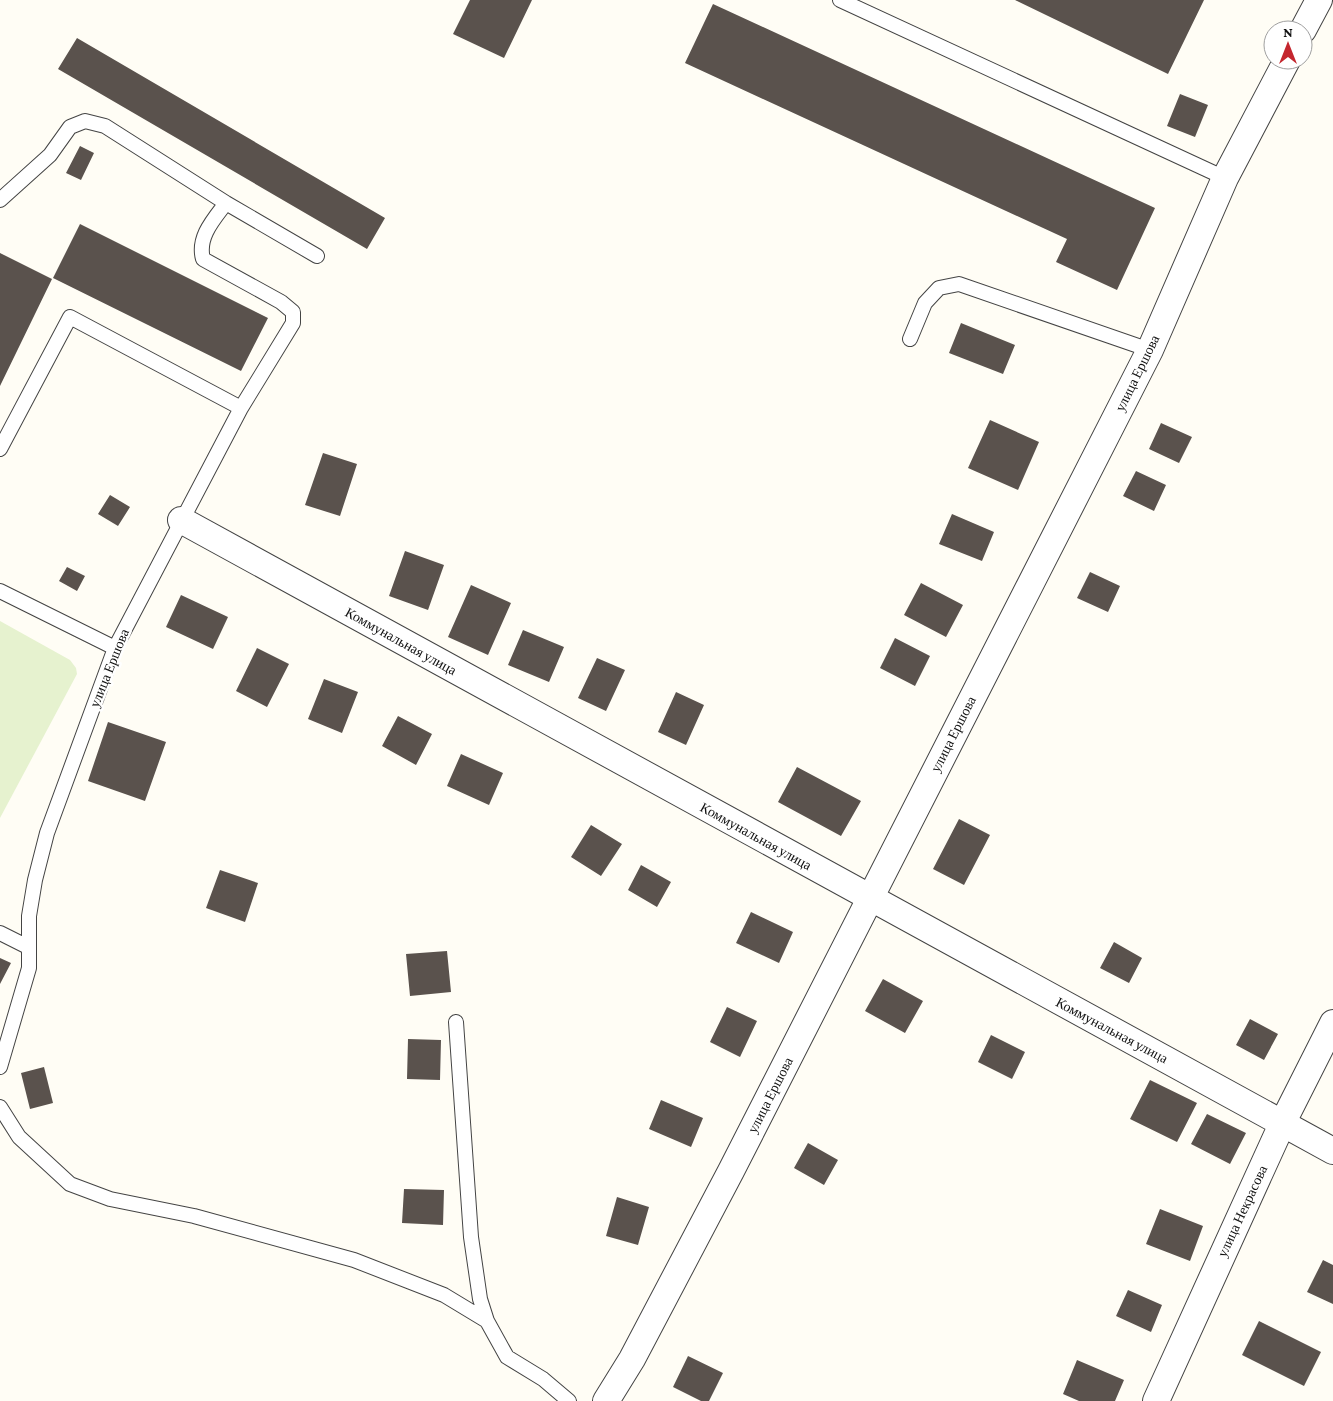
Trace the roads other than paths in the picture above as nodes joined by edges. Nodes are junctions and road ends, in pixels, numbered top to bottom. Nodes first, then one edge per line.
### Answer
1 (840, 0) edge
2 (1319, 0) edge
3 (1308, 20) edge
4 (1282, 70) edge
5 (1225, 178) junction
6 (0, 200) edge
7 (226, 203) junction
8 (317, 256) dead end
9 (910, 339) dead end
10 (1150, 350) junction
11 (240, 408) junction
12 (0, 449) edge
13 (180, 520) junction
14 (0, 591) edge
15 (115, 648) junction
16 (869, 898) junction
17 (0, 933) edge
18 (28, 947) junction
19 (456, 1022) dead end
20 (1333, 1023) edge
21 (0, 1068) edge
22 (0, 1107) edge
23 (1283, 1122) junction
24 (1333, 1151) edge
25 (487, 1321) junction
26 (569, 1401) edge
27 (606, 1401) edge
28 (1156, 1401) edge

1 - 5 lane
2 - 3 street
4 - 5 street, улица Ершова
5 - 10 street, улица Ершова
6 - 7 lane
7 - 8 lane
7 - 11 lane, улица Ершова
9 - 10 lane
10 - 16 street, улица Ершова
11 - 12 lane
11 - 13 lane, улица Ершова
13 - 15 lane, улица Ершова
13 - 16 street, Коммунальная улица
14 - 15 lane
15 - 18 lane, улица Ершова
16 - 23 street, Коммунальная улица
16 - 27 street, улица Ершова
17 - 18 lane
18 - 21 lane, улица Ершова
19 - 25 lane
20 - 23 street, улица Некрасова
22 - 25 lane
23 - 24 street, Коммунальная улица
23 - 28 street, улица Некрасова
25 - 26 lane

